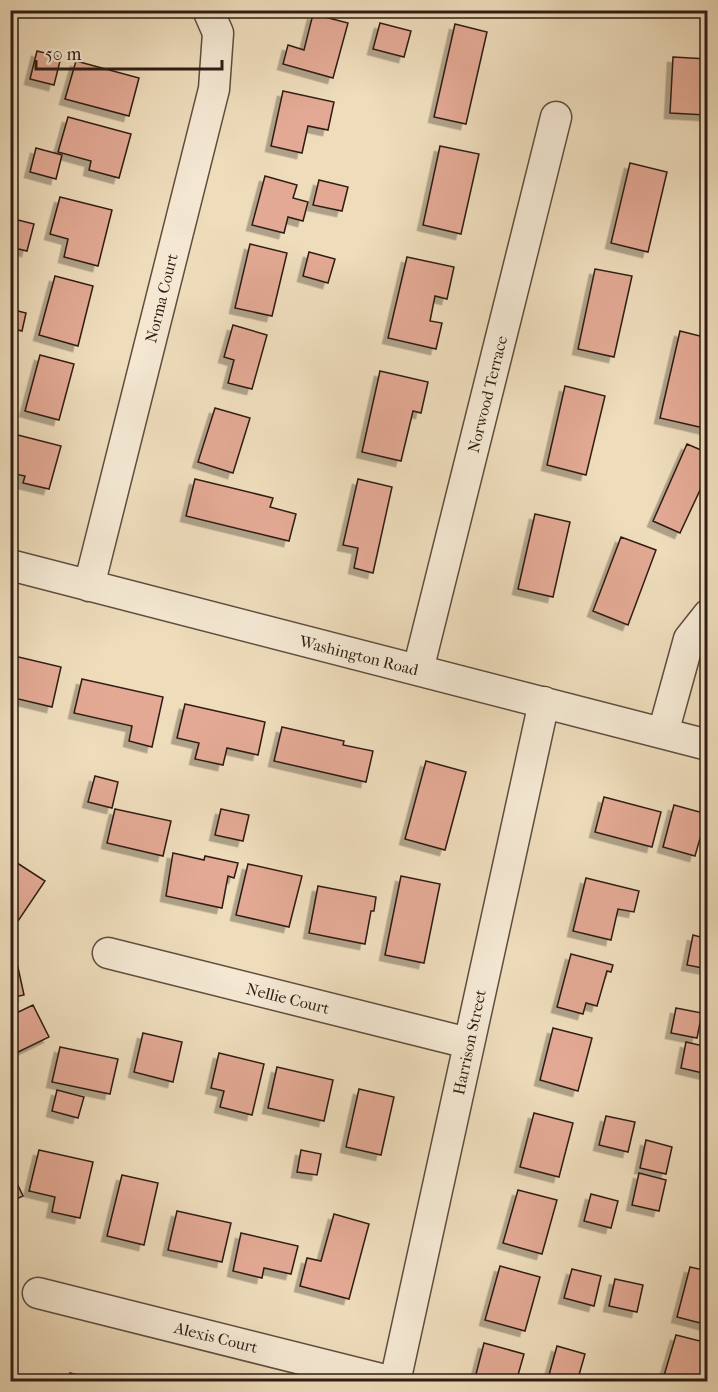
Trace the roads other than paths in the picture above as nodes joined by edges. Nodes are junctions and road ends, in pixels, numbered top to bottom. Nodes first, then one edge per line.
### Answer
1 (208, 10) edge
2 (556, 117) dead end
3 (10, 566) edge
4 (89, 586) junction
5 (708, 615) edge
6 (418, 670) junction
7 (544, 702) junction
8 (663, 733) junction
9 (708, 745) edge
10 (108, 953) dead end
11 (468, 1043) junction
12 (38, 1293) dead end
13 (394, 1382) edge

1 - 4 street, Norma Court
2 - 6 street, Norwood Terrace
3 - 4 street, Washington Road
4 - 6 street, Washington Road
5 - 8 street
6 - 7 street, Washington Road
7 - 8 street, Washington Road
7 - 11 street, Harrison Street
8 - 9 street, Washington Road
10 - 11 street, Nellie Court
11 - 13 street, Harrison Street
12 - 13 street, Alexis Court

